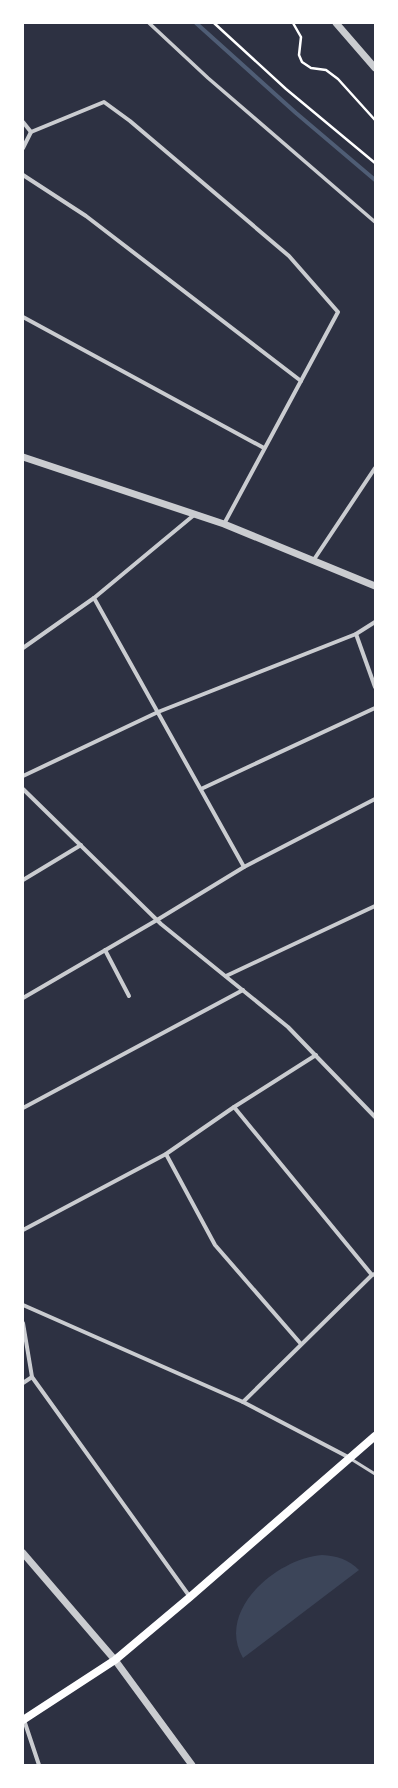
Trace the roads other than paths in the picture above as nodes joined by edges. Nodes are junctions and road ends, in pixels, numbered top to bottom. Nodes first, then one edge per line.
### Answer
1 (149, 23) edge
2 (336, 23) edge
3 (375, 68) edge
4 (23, 122) edge
5 (31, 132) junction
6 (23, 148) edge
7 (23, 175) edge
8 (375, 222) edge
9 (23, 317) edge
10 (301, 381) junction
11 (264, 448) junction
12 (23, 457) edge
13 (375, 468) edge
14 (194, 515) junction
15 (224, 524) junction
16 (313, 561) junction
17 (375, 586) edge
18 (94, 598) junction
19 (375, 622) edge
20 (356, 634) junction
21 (23, 648) edge
22 (375, 687) edge
23 (375, 708) edge
24 (158, 712) junction
25 (23, 776) edge
26 (23, 789) edge
27 (200, 789) junction
28 (375, 799) edge
29 (81, 845) junction
30 (244, 868) junction
31 (23, 880) edge
32 (375, 906) edge
33 (157, 920) junction
34 (105, 950) junction
35 (226, 976) junction
36 (243, 990) junction
37 (129, 996) dead end
38 (23, 998) edge
39 (316, 1055) junction
40 (234, 1107) junction
41 (23, 1108) edge
42 (375, 1117) edge
43 (166, 1154) junction
44 (23, 1230) edge
45 (373, 1275) edge
46 (23, 1305) edge
47 (23, 1323) edge
48 (301, 1344) junction
49 (32, 1377) junction
50 (23, 1383) edge
51 (243, 1402) junction
52 (375, 1436) edge
53 (350, 1458) junction
54 (375, 1474) edge
55 (23, 1553) edge
56 (190, 1597) junction
57 (114, 1660) junction
58 (24, 1720) edge
59 (39, 1765) edge
60 (192, 1765) edge

1 - 8 street
2 - 3 street
4 - 5 street
5 - 6 street
5 - 10 street
7 - 10 street
9 - 11 street
10 - 11 street
11 - 15 street
12 - 14 street
13 - 16 street
14 - 15 street
14 - 18 street
15 - 16 street
16 - 17 street
18 - 21 street
18 - 24 street
19 - 20 street
20 - 22 street
20 - 24 street
23 - 27 street
24 - 25 street
24 - 27 street
26 - 29 street
27 - 30 street
28 - 30 street
29 - 31 street
29 - 33 street
30 - 33 street
32 - 35 street
33 - 34 street
33 - 35 street
34 - 37 street
34 - 38 street
35 - 36 street
36 - 39 street
36 - 41 street
39 - 40 street
39 - 42 street
40 - 43 street
40 - 45 street
43 - 44 street
43 - 48 street
45 - 48 street
46 - 51 street
47 - 49 street
48 - 51 street
49 - 50 street
49 - 56 street
51 - 53 street
52 - 53 main road
53 - 54 lane
53 - 56 main road
55 - 57 street
56 - 57 main road
57 - 58 main road
57 - 60 street
58 - 59 street

